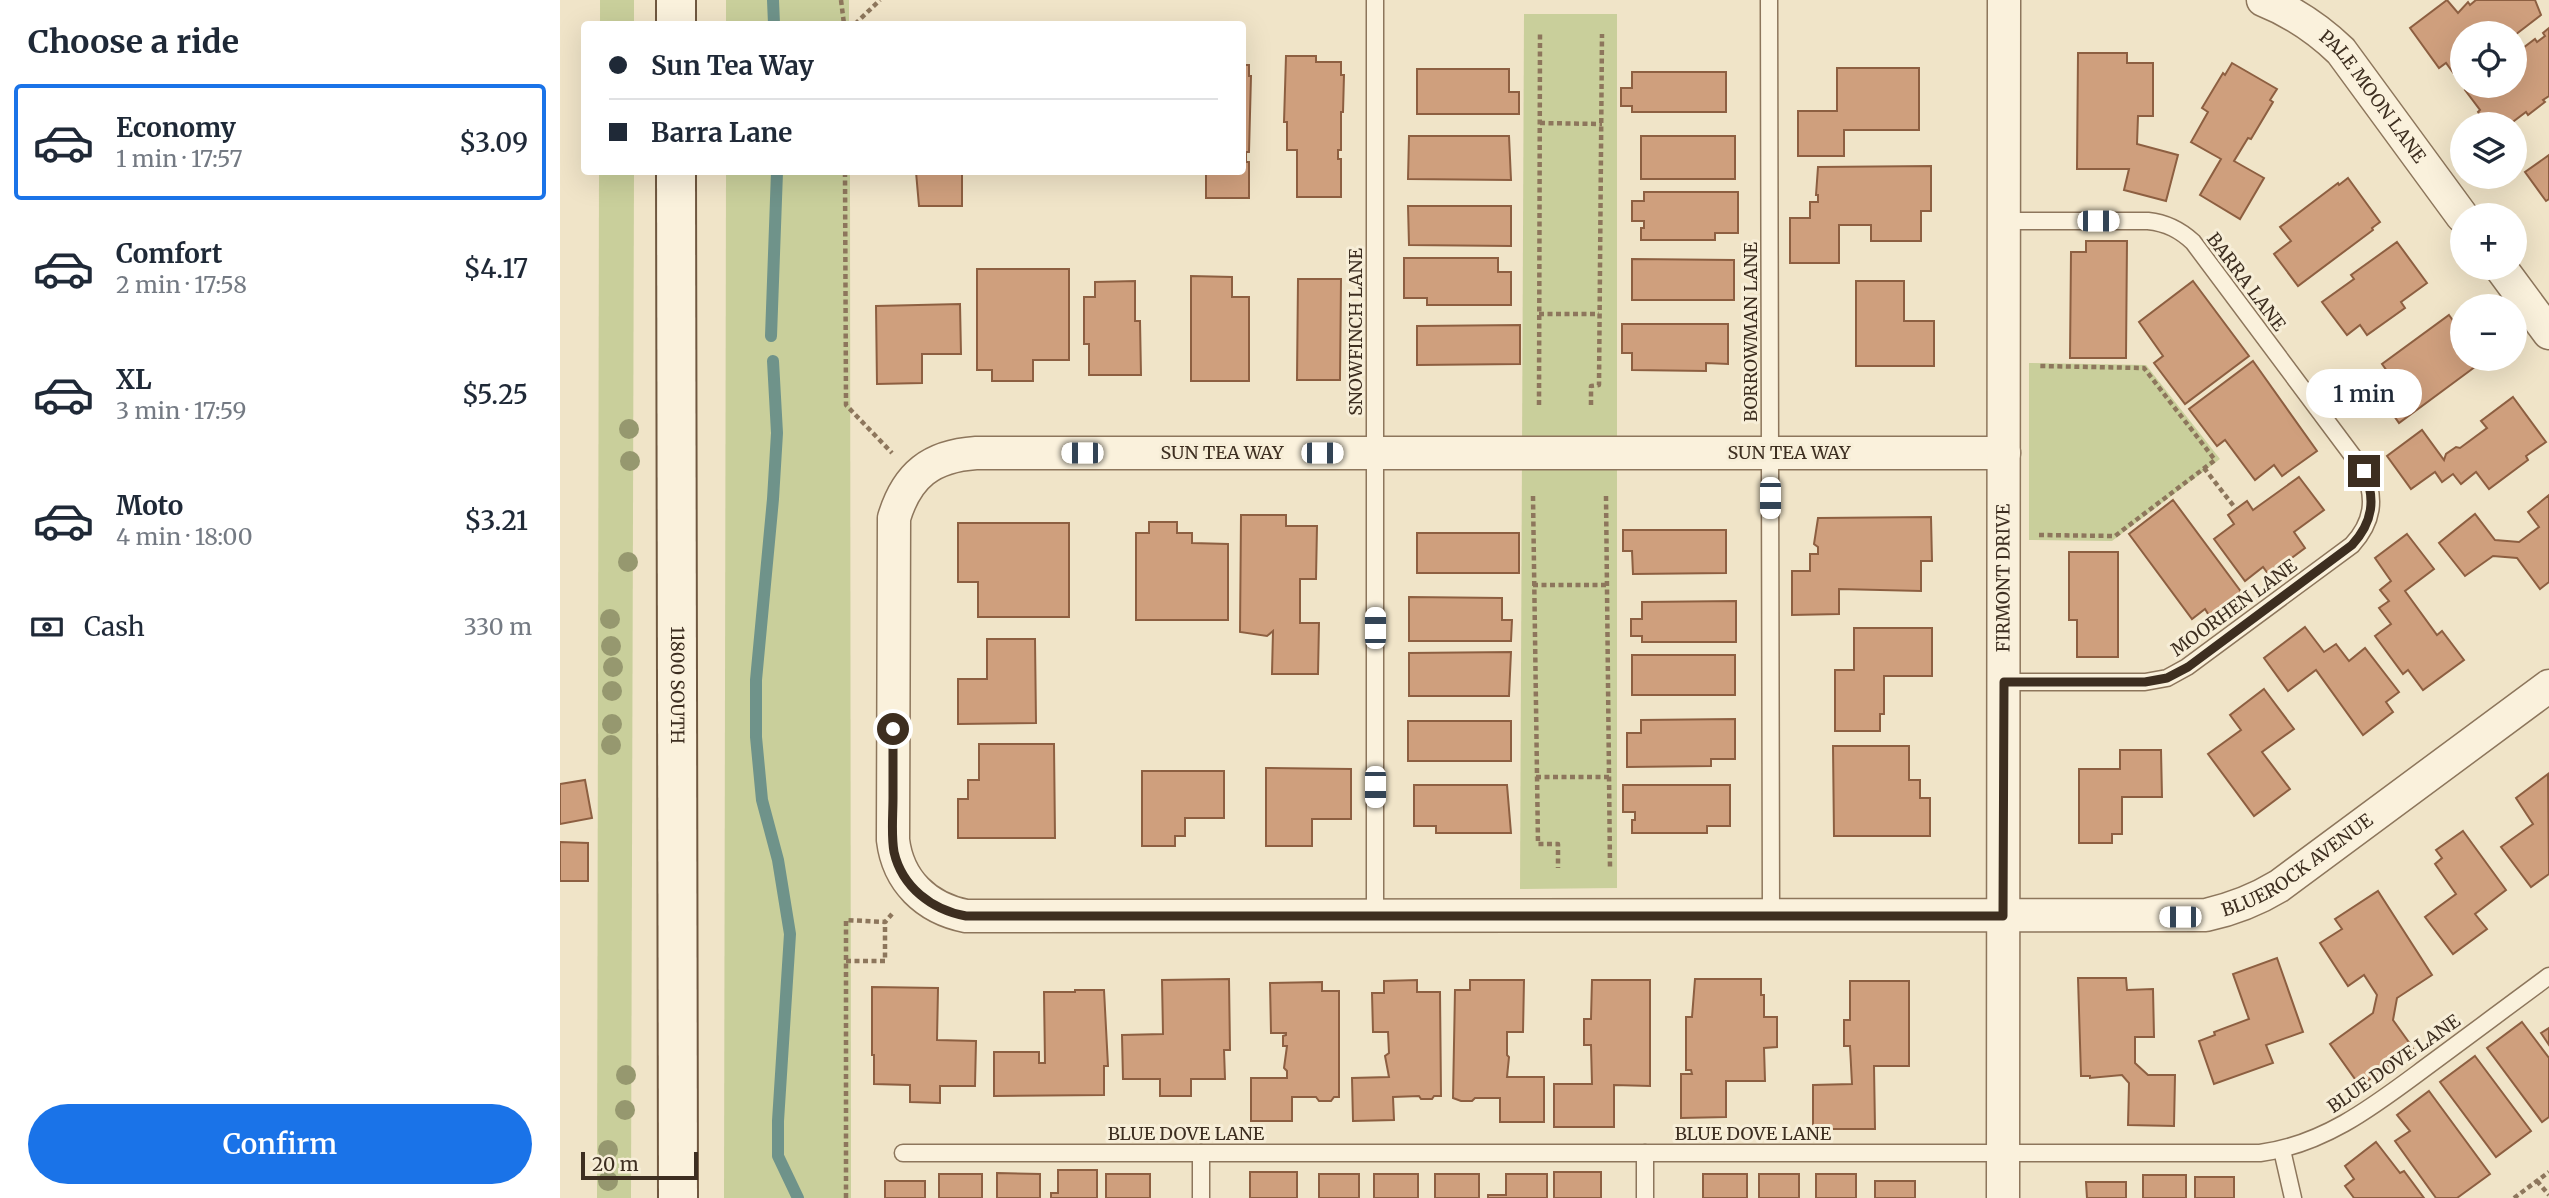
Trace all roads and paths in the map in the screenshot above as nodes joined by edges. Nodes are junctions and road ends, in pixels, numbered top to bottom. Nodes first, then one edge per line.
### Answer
1 (676, 0) edge
2 (841, 0) edge
3 (880, 0) edge
4 (1375, 0) edge
5 (1769, 0) edge
6 (2004, 0) edge
7 (2263, 0) edge
8 (676, 21) edge
9 (844, 21) edge
10 (858, 21) edge
11 (1540, 33) dead end
12 (1602, 34) dead end
13 (1540, 123) junction
14 (1602, 124) junction
15 (676, 175) edge
16 (845, 175) edge
17 (2452, 203) edge
18 (2004, 221) junction
19 (2510, 280) edge
20 (1539, 314) junction
21 (1599, 314) junction
22 (2549, 333) edge
23 (2028, 366) dead end
24 (1539, 405) dead end
25 (1591, 405) dead end
26 (1375, 453) junction
27 (1770, 453) junction
28 (2004, 453) junction
29 (892, 454) dead end
30 (2204, 468) junction
31 (1533, 496) dead end
32 (1606, 496) dead end
33 (2372, 507) joint
34 (2236, 509) dead end
35 (2029, 535) dead end
36 (1534, 585) junction
37 (1606, 585) junction
38 (2004, 682) junction
39 (2549, 686) edge
40 (1536, 777) junction
41 (1609, 777) junction
42 (1558, 868) dead end
43 (1610, 868) dead end
44 (905, 901) junction
45 (1771, 915) junction
46 (1375, 916) junction
47 (2003, 916) junction
48 (885, 922) junction
49 (846, 961) junction
50 (2549, 976) edge
51 (2282, 1150) junction
52 (903, 1153) dead end
53 (1201, 1153) junction
54 (1645, 1153) junction
55 (2003, 1153) junction
56 (2549, 1172) edge
57 (2537, 1181) junction
58 (2549, 1195) edge
59 (678, 1198) edge
60 (846, 1198) edge
61 (1201, 1198) edge
62 (1645, 1198) edge
63 (2003, 1198) edge
64 (2292, 1198) edge
65 (2514, 1198) edge

1 - 8 main road
2 - 9 path
3 - 10 path
4 - 26 lane, SNOWFINCH LANE
5 - 27 lane, BORROWMAN LANE
6 - 18 street, FIRMONT DRIVE
7 - 17 street, PALE MOON LANE
11 - 13 path
12 - 14 path
13 - 14 path
13 - 20 path
14 - 21 path
15 - 59 main road, 11800 SOUTH
16 - 29 path
18 - 28 street, FIRMONT DRIVE
18 - 33 lane, BARRA LANE
19 - 22 street
20 - 21 path
20 - 24 path
21 - 25 path
23 - 30 path
26 - 27 street, SUN TEA WAY
26 - 44 street, SUN TEA WAY
26 - 46 lane, SNOWFINCH LANE
27 - 28 street, SUN TEA WAY
27 - 45 lane, BORROWMAN LANE
28 - 38 street, FIRMONT DRIVE
30 - 34 path
30 - 35 path
31 - 36 path
32 - 37 path
33 - 38 lane, MOORHEN LANE
36 - 37 path
36 - 40 path
37 - 41 path
38 - 47 street, FIRMONT DRIVE
39 - 47 street, BLUEROCK AVENUE
40 - 41 path
40 - 42 path
41 - 43 path
44 - 46 street, BLUEROCK AVENUE
44 - 48 path
45 - 46 street, BLUEROCK AVENUE
45 - 47 street, BLUEROCK AVENUE
47 - 55 street, FIRMONT DRIVE
48 - 49 path
48 - 49 path
49 - 60 path
50 - 51 lane, BLUE DOVE LANE
51 - 55 lane, BLUE DOVE LANE
51 - 64 lane
52 - 53 lane, BLUE DOVE LANE
53 - 54 lane, BLUE DOVE LANE
53 - 61 lane
54 - 55 lane, BLUE DOVE LANE
54 - 62 lane
55 - 63 street, FIRMONT DRIVE
56 - 57 path
57 - 58 path
57 - 65 path

